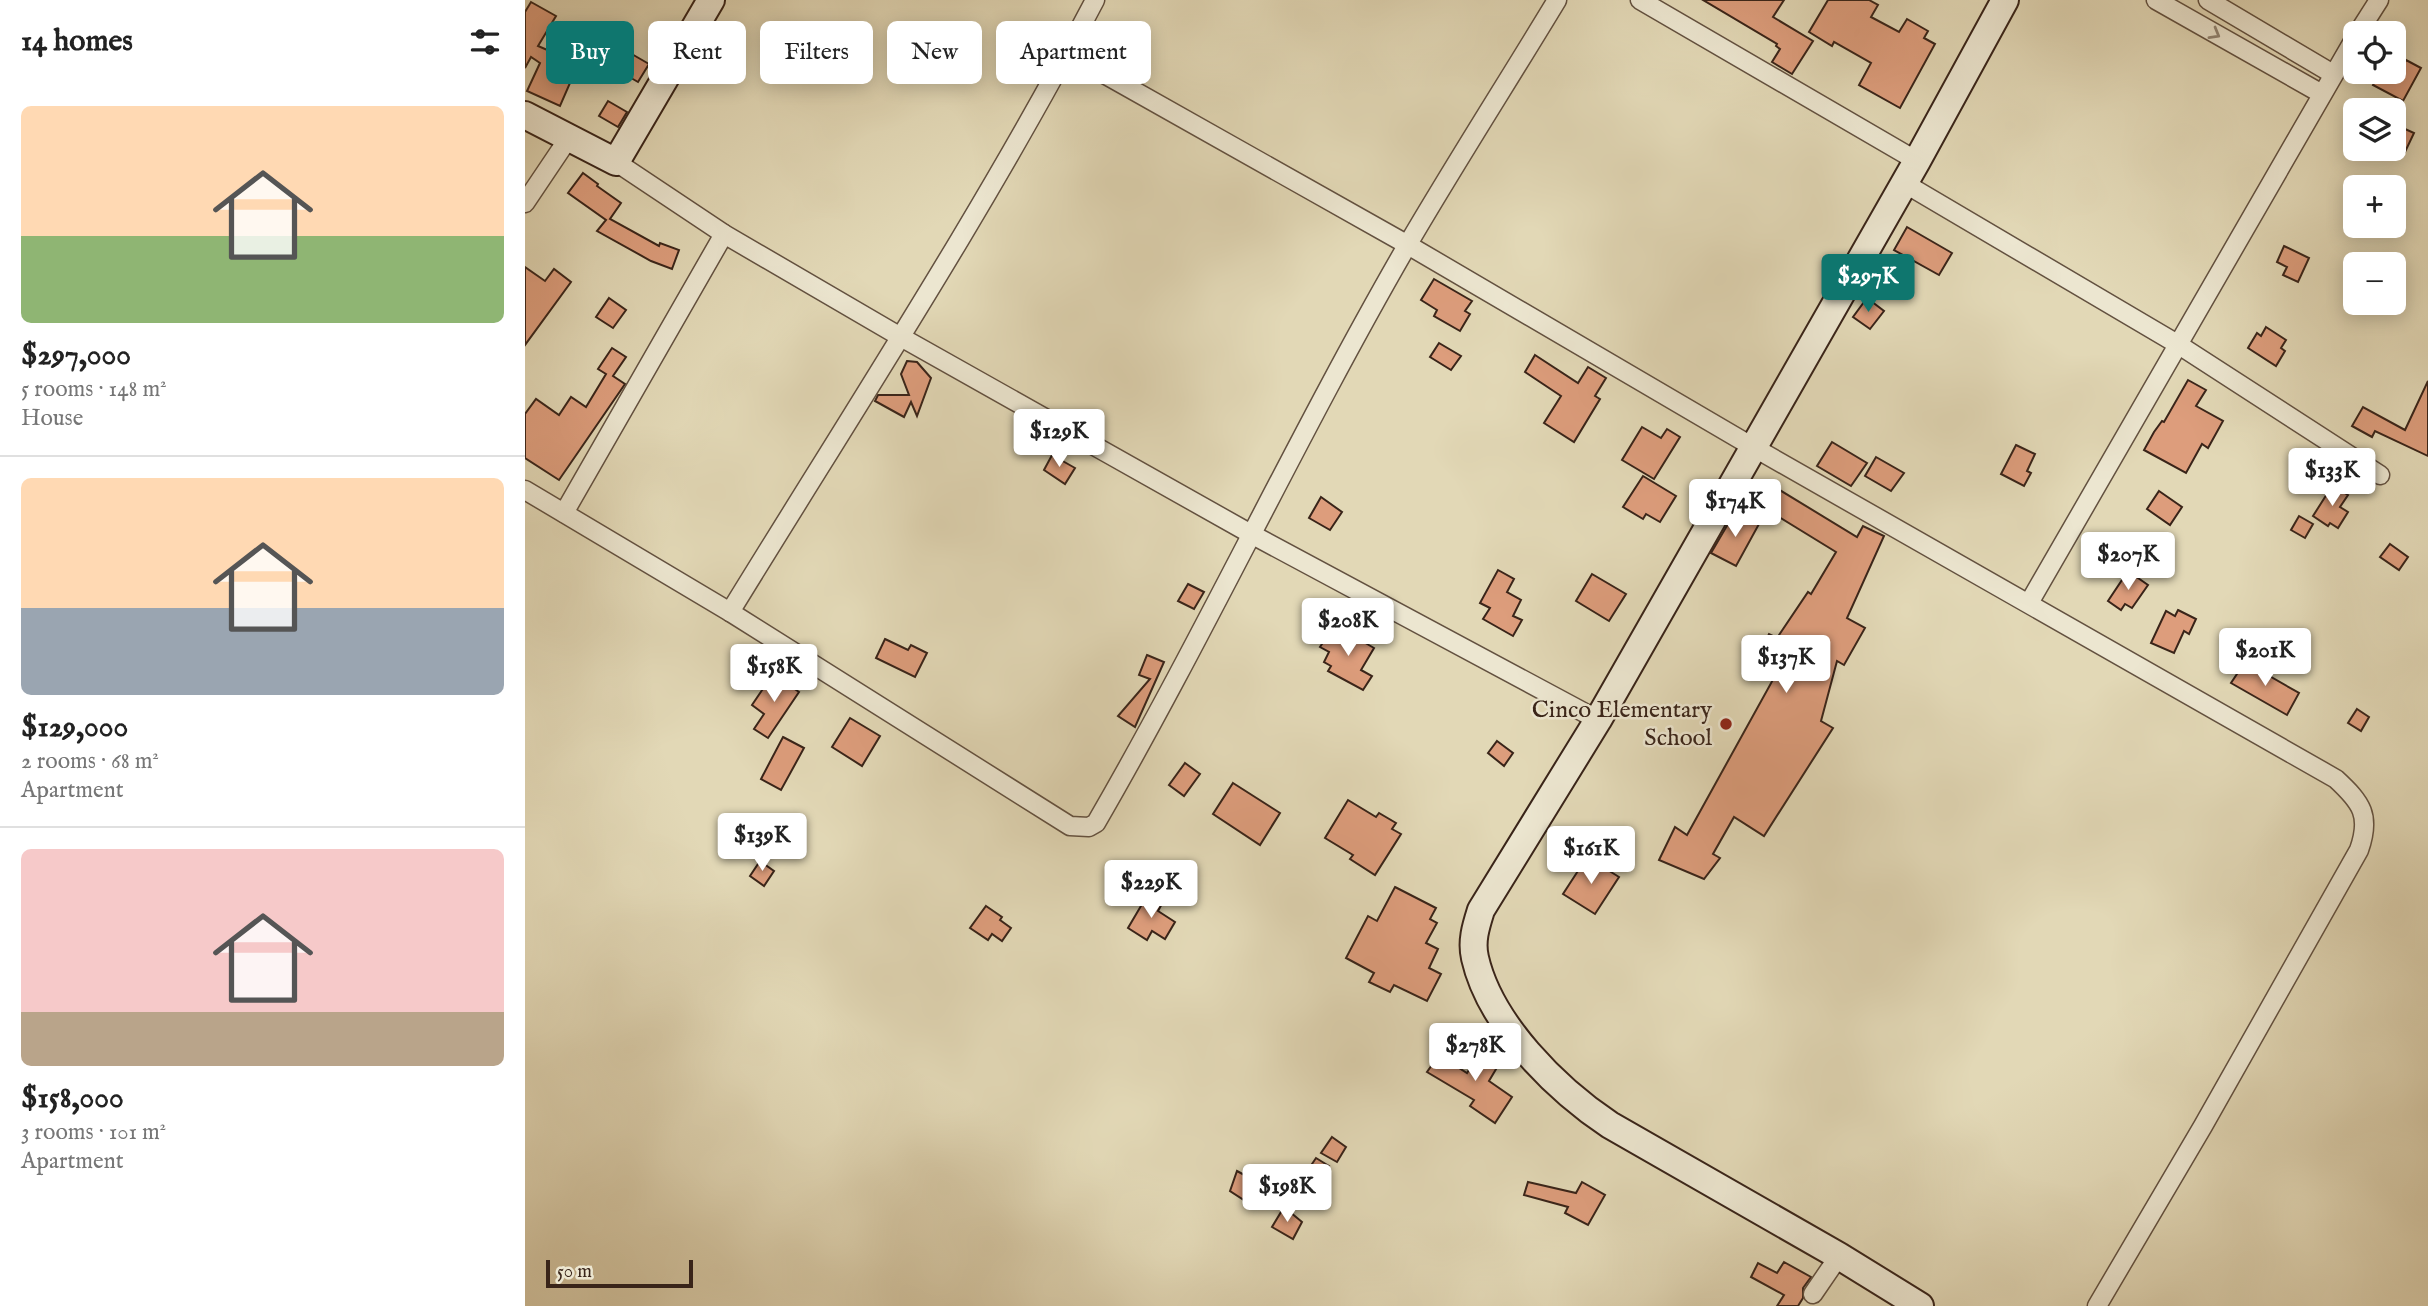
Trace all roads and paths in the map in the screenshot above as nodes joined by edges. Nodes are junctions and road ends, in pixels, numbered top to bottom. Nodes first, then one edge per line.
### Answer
1 (711, 0) edge
2 (1095, 0) edge
3 (1557, 0) edge
4 (1640, 0) edge
5 (2005, 0) edge
6 (2156, 0) edge
7 (2208, 0) edge
8 (2379, 0) edge
9 (1084, 21) edge
10 (2366, 21) edge
11 (2343, 58) edge
12 (2333, 74) junction
13 (1049, 84) edge
14 (1122, 84) edge
15 (2322, 94) junction
16 (525, 114) edge
17 (568, 139) junction
18 (616, 162) junction
19 (1910, 172) junction
20 (525, 203) edge
21 (724, 234) junction
22 (1408, 245) junction
23 (899, 336) junction
24 (2179, 345) junction
25 (1753, 447) junction
26 (2380, 475) dead end
27 (525, 490) edge
28 (564, 513) junction
29 (1251, 534) junction
30 (2029, 603) junction
31 (730, 612) junction
32 (1598, 720) junction
33 (1839, 1256) junction
34 (1813, 1294) dead end
35 (1920, 1306) edge
36 (2097, 1306) edge

1 - 18 street
2 - 9 street
3 - 22 street
4 - 19 street
5 - 19 street
6 -> 15 street
7 - 12 street
8 - 10 street
11 - 12 street
12 - 15 street
13 - 23 street
14 - 22 street
15 - 24 street
16 - 17 street
17 - 18 street
17 - 20 street
18 - 21 street
19 - 24 street
19 - 25 street
21 - 23 street
21 - 28 street
22 - 25 street
22 - 29 street
23 - 29 street
23 - 31 street
24 - 26 street
24 - 30 street
25 - 30 street
25 - 32 street
27 - 28 street
28 - 31 street
29 - 31 street
29 - 32 street
30 - 36 street
32 - 33 street
33 - 34 street
33 - 35 street

